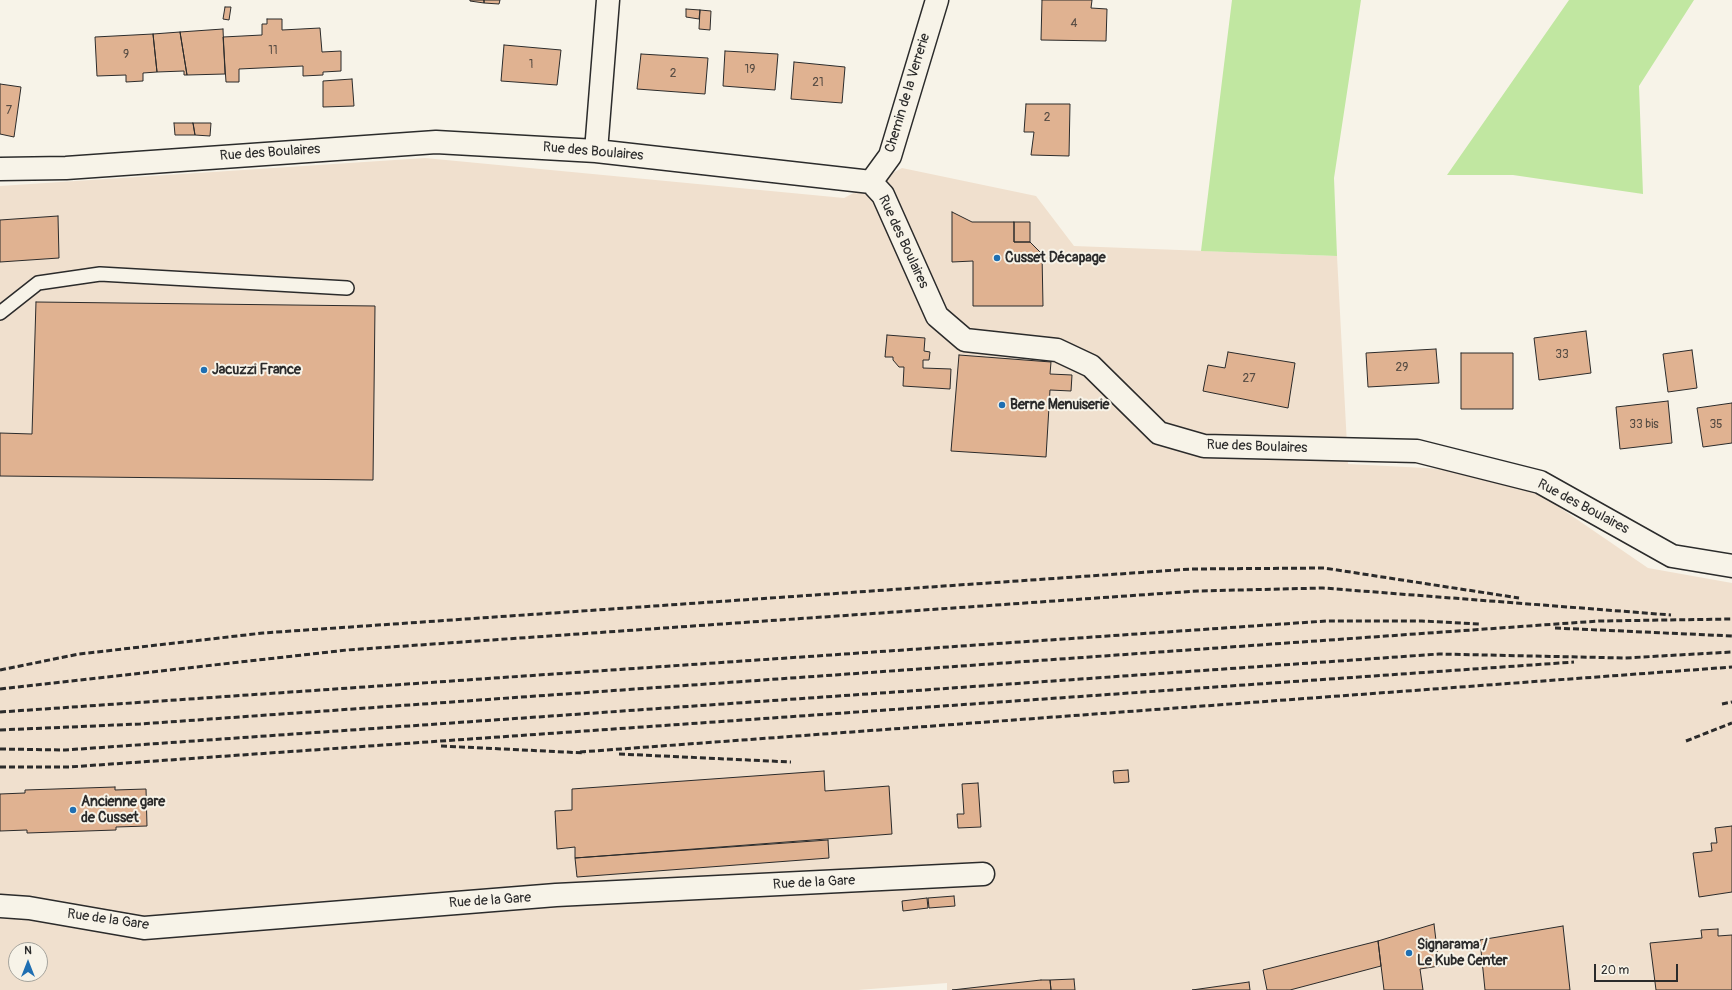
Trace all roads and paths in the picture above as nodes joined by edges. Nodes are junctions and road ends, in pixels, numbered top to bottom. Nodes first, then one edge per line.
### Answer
1 (608, 0) edge
2 (937, 0) edge
3 (596, 151) junction
4 (0, 170) edge
5 (871, 182) junction
6 (347, 288) dead end
7 (0, 313) edge
8 (1732, 566) edge
9 (983, 874) dead end
10 (0, 906) edge

1 - 3 street
2 - 5 street, Chemin de la Verrerie
3 - 4 street, Rue des Boulaires
3 - 5 street, Rue des Boulaires
5 - 8 street, Rue des Boulaires
6 - 7 lane
9 - 10 street, Rue de la Gare

